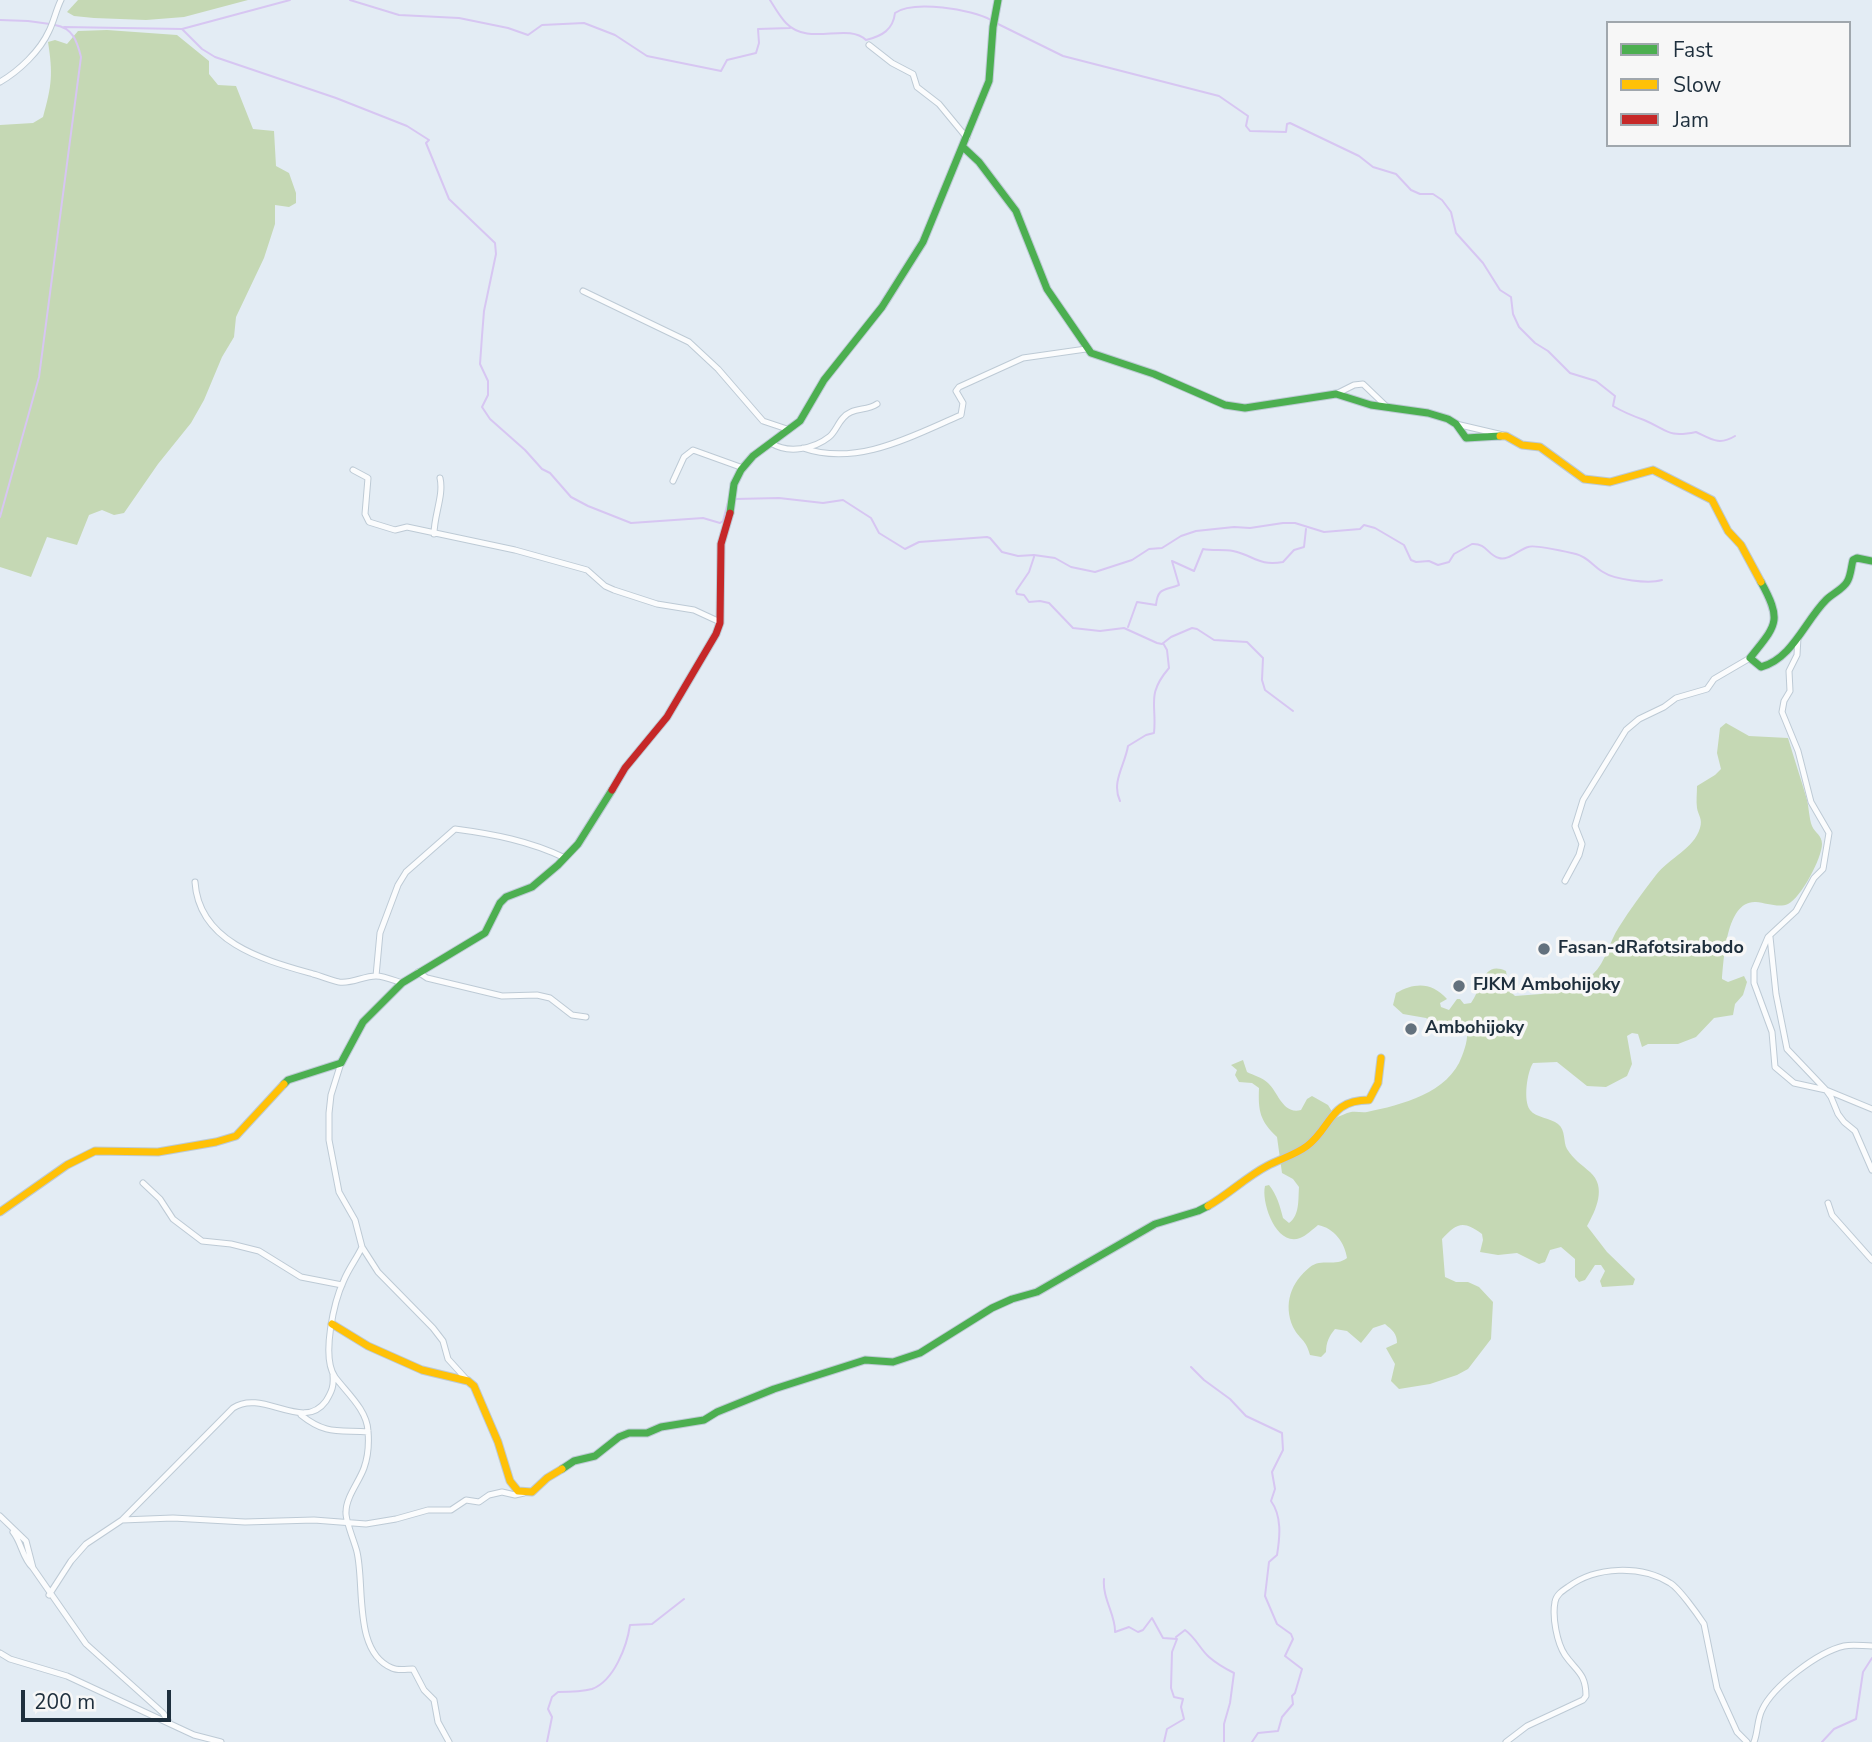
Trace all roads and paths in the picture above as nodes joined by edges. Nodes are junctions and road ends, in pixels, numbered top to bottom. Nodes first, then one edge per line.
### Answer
1 (61, 0) edge
2 (998, 0) edge
3 (869, 45) dead end
4 (0, 82) edge
5 (967, 138) junction
6 (963, 147) junction
7 (583, 291) dead end
8 (1086, 349) junction
9 (1336, 394) junction
10 (877, 404) dead end
11 (1387, 407) junction
12 (787, 429) junction
13 (771, 443) junction
14 (803, 448) junction
15 (743, 468) junction
16 (353, 470) dead end
17 (440, 478) dead end
18 (673, 481) dead end
19 (434, 534) junction
20 (1872, 561) edge
21 (720, 622) junction
22 (1798, 637) junction
23 (1750, 658) junction
24 (565, 858) junction
25 (1565, 881) dead end
26 (195, 882) dead end
27 (1770, 935) junction
28 (418, 972) junction
29 (376, 976) junction
30 (402, 983) junction
31 (586, 1017) dead end
32 (1381, 1058) dead end
33 (341, 1063) junction
34 (1826, 1090) junction
35 (1872, 1109) edge
36 (1872, 1170) edge
37 (143, 1183) dead end
38 (1828, 1203) dead end
39 (0, 1212) edge
40 (362, 1247) junction
41 (1872, 1260) edge
42 (342, 1285) junction
43 (332, 1324) junction
44 (333, 1374) junction
45 (468, 1381) junction
46 (299, 1413) junction
47 (368, 1432) junction
48 (524, 1493) junction
49 (3, 1519) edge
50 (122, 1520) junction
51 (349, 1524) junction
52 (50, 1595) junction
53 (1872, 1646) edge
54 (0, 1653) edge
55 (169, 1722) junction
56 (447, 1741) edge
57 (221, 1742) edge
58 (1506, 1742) edge
59 (1747, 1742) edge
60 (1754, 1742) edge

1 - 4 street
2 - 5 street
3 - 5 street
5 - 6 street
6 - 8 street
6 - 12 street
7 - 12 street
8 - 9 street
8 - 14 street
9 - 11 street
9 - 11 street
10 - 14 street
11 - 23 street
12 - 13 street
13 - 14 street
13 - 15 street
15 - 18 street
15 - 21 street
16 - 19 street
17 - 19 street
19 - 21 street
20 - 22 street
21 - 24 street
22 - 23 street
22 - 27 street
23 - 25 street
24 - 28 street
24 - 29 street
26 - 29 street
27 - 34 street
27 - 34 street
28 - 30 street
28 - 31 street
29 - 30 street
30 - 33 street
32 - 48 street
33 - 39 street
33 - 40 street
34 - 35 street
34 - 36 street
37 - 42 street
38 - 41 street
40 - 42 street
40 - 45 street
42 - 43 street
43 - 44 street
43 - 45 street
44 - 46 street
44 - 47 street
45 - 48 street
46 - 47 street
46 - 50 street
47 - 51 street
48 - 51 street
49 - 52 street
50 - 51 street
50 - 52 street
51 - 56 street
52 - 55 street
53 - 60 street
54 - 55 street
55 - 57 street
58 - 59 street

